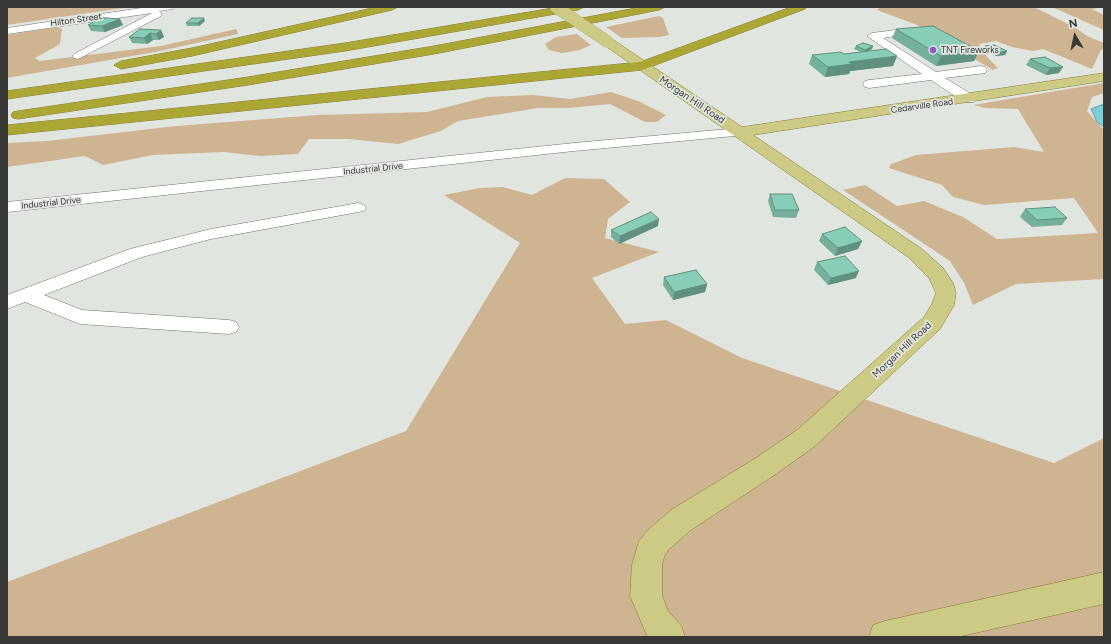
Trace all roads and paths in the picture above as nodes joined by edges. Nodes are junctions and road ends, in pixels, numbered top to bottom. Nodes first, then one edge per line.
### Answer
1 (169, 7) edge
2 (392, 7) edge
3 (556, 7) edge
4 (578, 7) edge
5 (659, 7) edge
6 (801, 7) edge
7 (7, 31) edge
8 (904, 32) edge
9 (78, 56) dead end
10 (642, 66) junction
11 (981, 70) dead end
12 (934, 76) junction
13 (1104, 77) edge
14 (869, 84) dead end
15 (7, 85) edge
16 (7, 95) edge
17 (970, 99) junction
18 (7, 117) edge
19 (7, 130) edge
20 (740, 132) junction
21 (7, 207) edge
22 (358, 208) dead end
23 (25, 295) junction
24 (7, 302) edge
25 (229, 328) dead end
26 (1104, 588) edge
27 (670, 637) edge
28 (885, 637) edge

1 - 7 street, Hilton Street
1 - 9 street
2 - 15 highway
3 - 10 main road, Morgan Hill Road, bridge
4 - 16 highway
5 - 18 highway
6 - 10 highway
8 - 12 street
10 - 19 highway
10 - 20 main road, Morgan Hill Road
11 - 12 street
12 - 14 street
12 - 17 street
13 - 17 main road, Cedarville Road
17 - 20 main road, Cedarville Road
20 - 21 street, Industrial Drive
20 - 27 main road, Morgan Hill Road
22 - 23 street
23 - 24 street
23 - 25 street
26 - 28 main road

